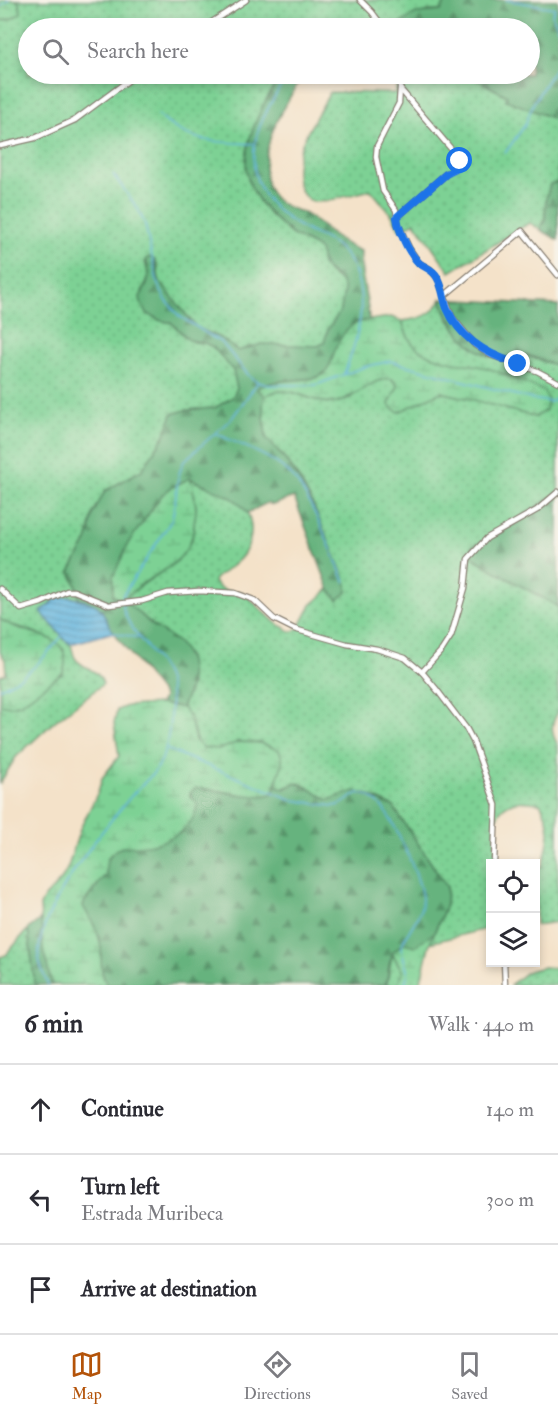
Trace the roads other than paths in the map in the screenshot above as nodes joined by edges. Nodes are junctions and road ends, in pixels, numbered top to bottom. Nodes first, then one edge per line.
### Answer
1 (246, 0) edge
2 (360, 0) edge
3 (218, 18) edge
4 (376, 18) edge
5 (124, 84) edge
6 (401, 84) edge
7 (401, 90) junction
8 (0, 146) edge
9 (397, 217) junction
10 (558, 275) edge
11 (444, 296) junction
12 (558, 382) edge
13 (558, 492) edge
14 (0, 589) edge
15 (422, 672) junction
16 (494, 859) edge
17 (504, 967) edge
18 (505, 985) edge

1 - 3 street
2 - 4 street
5 - 8 street
6 - 7 street
7 - 9 street
7 - 9 street
9 - 11 street
10 - 11 street
11 - 12 street
13 - 15 street
14 - 15 street
15 - 16 street
17 - 18 street

